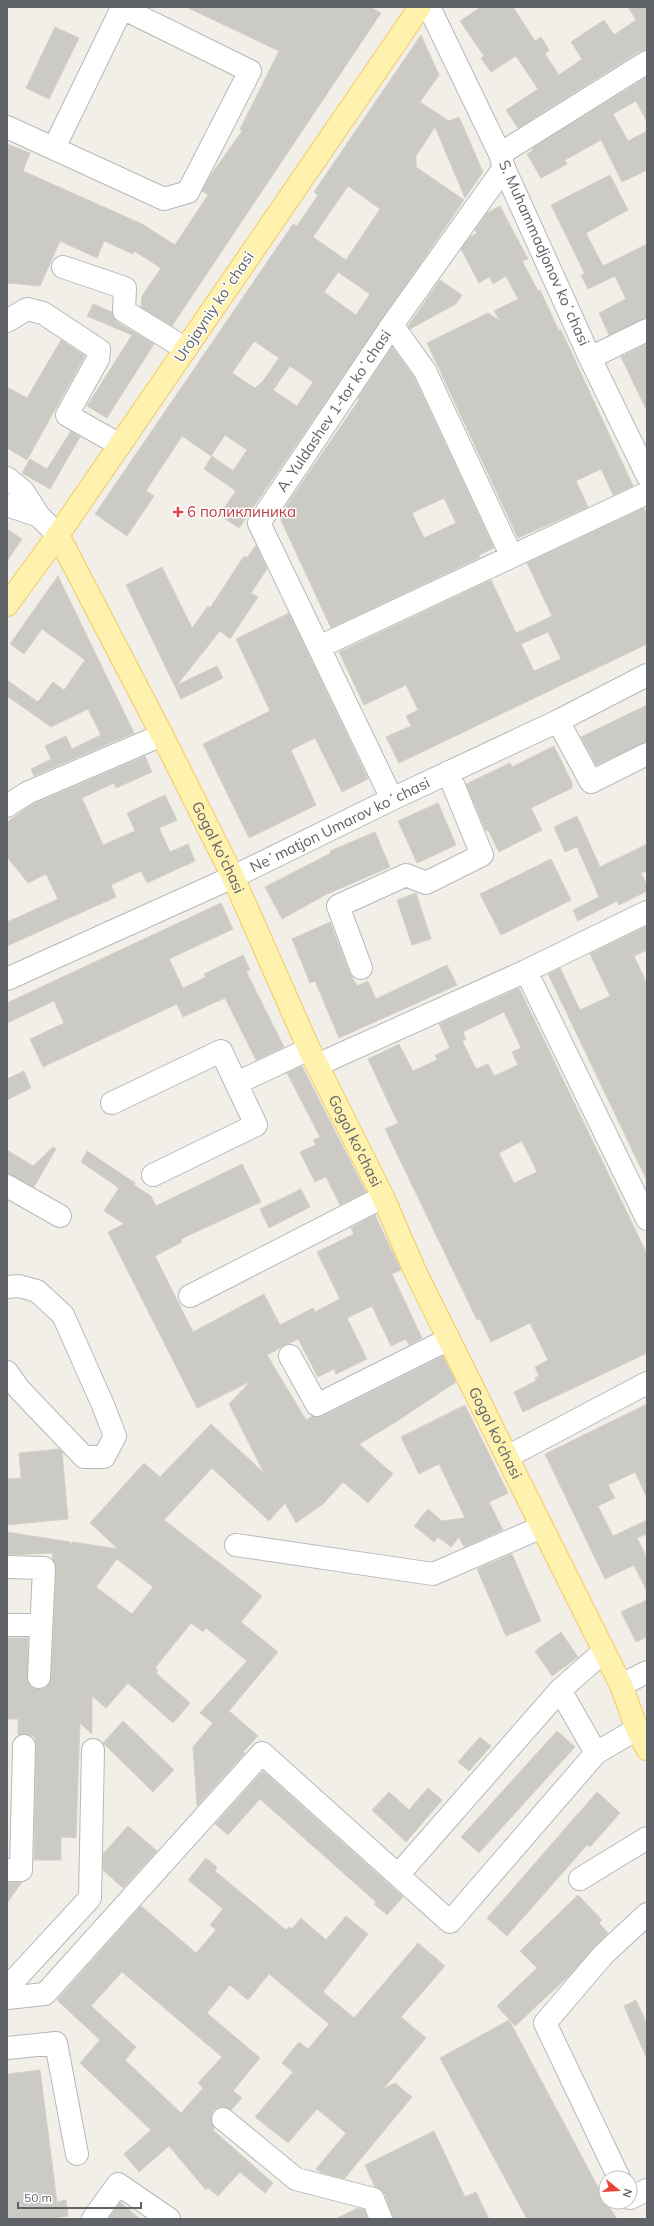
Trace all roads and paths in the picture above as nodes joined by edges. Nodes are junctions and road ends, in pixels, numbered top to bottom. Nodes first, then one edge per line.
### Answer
1 (121, 7) edge
2 (420, 7) edge
3 (429, 7) edge
4 (644, 71) edge
5 (7, 127) edge
6 (54, 148) junction
7 (502, 161) junction
8 (63, 268) dead end
9 (7, 321) edge
10 (392, 325) junction
11 (647, 330) edge
12 (186, 349) junction
13 (590, 358) junction
14 (120, 445) junction
15 (647, 475) edge
16 (7, 478) edge
17 (647, 493) edge
18 (7, 505) edge
19 (39, 516) junction
20 (58, 536) junction
21 (511, 555) junction
22 (7, 605) edge
23 (319, 647) junction
24 (647, 675) edge
25 (558, 720) junction
26 (162, 735) junction
27 (647, 754) edge
28 (448, 772) junction
29 (392, 799) junction
30 (7, 806) edge
31 (233, 877) junction
32 (647, 912) edge
33 (361, 968) dead end
34 (526, 971) junction
35 (7, 979) edge
36 (313, 1057) junction
37 (237, 1083) junction
38 (112, 1103) dead end
39 (153, 1175) dead end
40 (7, 1186) edge
41 (383, 1197) junction
42 (60, 1216) dead end
43 (647, 1219) edge
44 (7, 1287) edge
45 (190, 1296) dead end
46 (449, 1339) junction
47 (290, 1356) dead end
48 (7, 1372) edge
49 (647, 1383) edge
50 (507, 1457) junction
51 (542, 1527) junction
52 (236, 1545) dead end
53 (7, 1566) edge
54 (7, 1625) edge
55 (41, 1626) junction
56 (603, 1652) junction
57 (647, 1672) edge
58 (39, 1677) dead end
59 (621, 1685) junction
60 (560, 1690) junction
61 (637, 1729) junction
62 (24, 1746) dead end
63 (647, 1749) edge
64 (93, 1750) dead end
65 (596, 1753) junction
66 (647, 1838) edge
67 (7, 1870) edge
68 (398, 1876) junction
69 (580, 1879) dead end
70 (647, 1914) edge
71 (7, 1988) edge
72 (7, 1998) edge
73 (7, 2048) edge
74 (223, 2119) dead end
75 (77, 2154) dead end
76 (615, 2170) edge
77 (93, 2219) edge
78 (169, 2219) edge
79 (381, 2219) edge

1 - 6 street
1 - 6 street
2 - 12 main road, Urоjayniy koʻchasi
3 - 7 street
4 - 7 street, S. Muhammadjonov koʻchasi
5 - 6 street
7 - 10 street, A. Yuldashev 1-tor koʻchasi
7 - 13 street, S. Muhammadjonov koʻchasi
8 - 12 street
9 - 14 street
10 - 21 street
10 - 23 street, A. Yuldashev 1-tor koʻchasi
11 - 13 street, S. Muhammadjonov koʻchasi
12 - 14 main road, Urоjayniy koʻchasi
13 - 15 street, S. Muhammadjonov koʻchasi
14 - 20 main road, Urоjayniy koʻchasi
16 - 19 street
17 - 21 street
18 - 19 street
19 - 20 street
20 - 22 main road, Urоjayniy koʻchasi
20 - 26 main road, Gogol ko'chasi
21 - 23 street
23 - 29 street, A. Yuldashev 1-tor koʻchasi
24 - 25 street, Neʻmatjon Umarov koʻchasi
25 - 27 street
25 - 28 street, Neʻmatjon Umarov koʻchasi
26 - 30 street
26 - 31 main road, Gogol ko'chasi
28 - 29 street, Neʻmatjon Umarov koʻchasi
28 - 33 street
29 - 31 street, Neʻmatjon Umarov koʻchasi
31 - 35 street, Neʻmatjon Umarov koʻchasi
31 - 36 main road, Gogol ko'chasi
32 - 34 street
34 - 36 street
34 - 43 street
36 - 37 street
36 - 41 main road, Gogol ko'chasi
37 - 38 street
37 - 39 street
40 - 42 street
41 - 45 street
41 - 46 main road, Gogol ko'chasi
44 - 48 street
46 - 47 street
46 - 50 main road, Gogol ko'chasi
49 - 50 street
50 - 51 main road, Gogol ko'chasi
51 - 52 street
51 - 56 main road, Gogol ko'chasi
53 - 55 street
54 - 55 street
55 - 58 street
56 - 59 main road, Gogol ko'chasi
56 - 60 street
57 - 59 street
59 - 61 main road, Gogol ko'chasi
60 - 65 street
60 - 68 street
61 - 63 main road, Gogol ko'chasi
61 - 65 street
62 - 67 street
64 - 71 street
65 - 68 street
66 - 69 street
68 - 72 street
70 - 76 street
73 - 75 street
74 - 79 street
77 - 78 street

